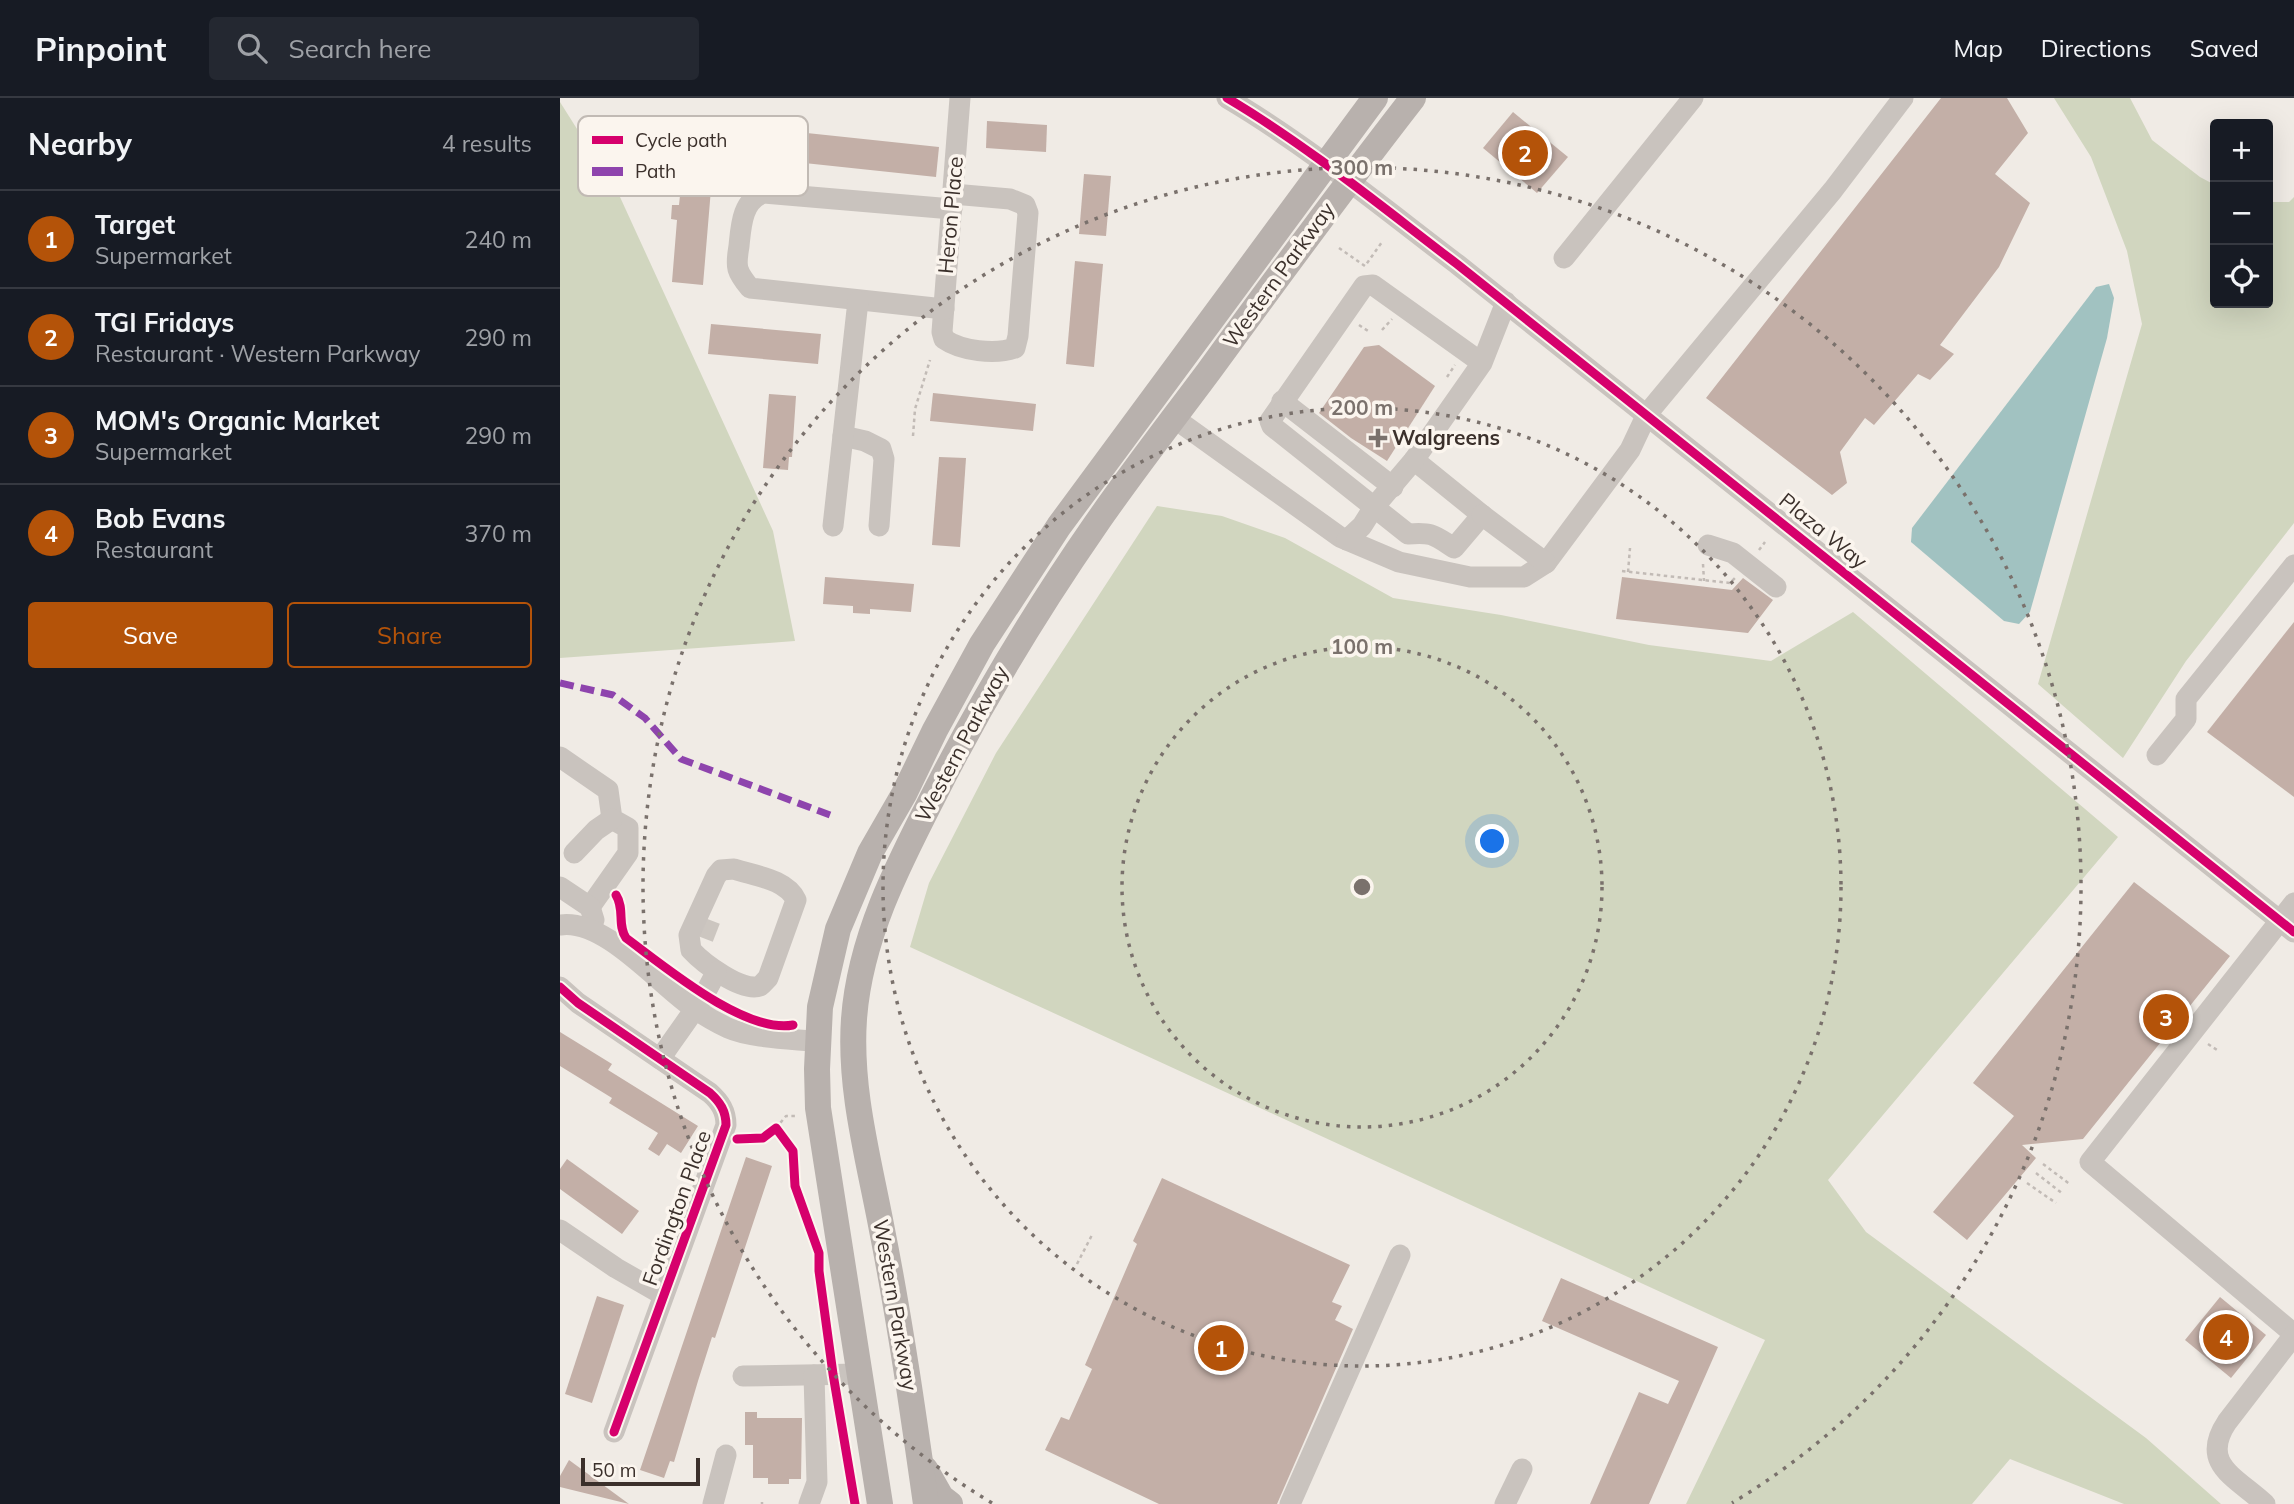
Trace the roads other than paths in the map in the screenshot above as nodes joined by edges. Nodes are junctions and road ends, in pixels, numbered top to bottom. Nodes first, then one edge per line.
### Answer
1 (960, 98) edge
2 (1227, 98) edge
3 (1375, 98) edge
4 (1413, 98) edge
5 (1693, 98) edge
6 (1903, 98) edge
7 (1260, 107) edge
8 (1326, 164) junction
9 (1348, 181) junction
10 (808, 195) edge
11 (756, 196) edge
12 (952, 202) junction
13 (1564, 258) dead end
14 (858, 301) junction
15 (1506, 302) junction
16 (944, 309) junction
17 (1482, 363) junction
18 (1282, 401) junction
19 (1647, 414) junction
20 (1174, 418) junction
21 (843, 436) junction
22 (1414, 460) junction
23 (1393, 487) junction
24 (1374, 507) junction
25 (1482, 515) junction
26 (833, 526) dead end
27 (879, 526) dead end
28 (1408, 534) junction
29 (1347, 540) junction
30 (1454, 548) junction
31 (1706, 553) road end
32 (1399, 562) junction
33 (1546, 563) junction
34 (2294, 565) edge
35 (1450, 573) junction
36 (1776, 587) dead end
37 (2157, 755) dead end
38 (560, 757) edge
39 (612, 819) junction
40 (574, 853) dead end
41 (734, 869) junction
42 (560, 887) edge
43 (2294, 904) edge
44 (590, 907) junction
45 (560, 925) edge
46 (2288, 926) edge
47 (598, 933) junction
48 (707, 947) junction
49 (560, 987) edge
50 (694, 1009) junction
51 (820, 1042) junction
52 (660, 1059) junction
53 (560, 1230) edge
54 (1399, 1255) dead end
55 (663, 1295) junction
56 (2294, 1334) edge
57 (859, 1374) junction
58 (814, 1375) junction
59 (743, 1376) dead end
60 (614, 1432) dead end
61 (726, 1455) dead end
62 (919, 1458) junction
63 (1522, 1469) dead end
64 (713, 1504) edge
65 (809, 1504) edge
66 (880, 1504) edge
67 (926, 1504) edge
68 (950, 1504) edge
69 (1290, 1504) edge
70 (1505, 1504) edge
71 (2265, 1504) edge

1 - 12 street, Heron Place
2 - 7 street, Plaza Way
3 - 8 main road, Western Parkway
4 - 9 main road, Western Parkway
5 - 13 street
6 - 19 street
7 - 8 street, Plaza Way
8 - 9 street, Plaza Way
8 - 51 main road, Western Parkway
9 - 15 street, Plaza Way
9 - 20 main road, Western Parkway
10 - 12 street
11 - 14 street
12 - 16 street, Heron Place
12 - 16 street, Heron Place
14 - 16 street
14 - 21 street
15 - 17 street
15 - 19 street, Plaza Way
17 - 18 street
17 - 22 street
18 - 23 street
18 - 24 street
19 - 33 street
19 - 46 street, Plaza Way
20 - 29 street
20 - 62 main road, Western Parkway
21 - 26 street
21 - 27 street
22 - 23 street
22 - 25 street
23 - 24 street
24 - 28 street
24 - 29 street
25 - 30 street
25 - 33 street
28 - 30 street
28 - 32 street
29 - 32 street
30 - 35 street
31 - 36 street
32 - 35 street
33 - 35 street
34 - 37 street
38 - 39 street
39 - 40 street
39 - 44 street
41 - 48 street
41 - 48 street
41 - 48 street
42 - 44 street
43 - 46 street
44 - 47 street
45 - 47 street
46 - 56 street
47 - 50 street
48 - 50 street
49 - 52 street, Fordington Place
50 - 51 street
50 - 52 street
51 - 57 main road, Western Parkway
52 - 55 street, Fordington Place
53 - 55 street
54 - 69 street
55 - 60 street, Fordington Place
56 - 71 street
57 - 58 street
57 - 66 main road, Western Parkway
58 - 59 street
58 - 65 street
61 - 64 street
62 - 67 main road, Western Parkway
62 - 68 main road
63 - 70 street

